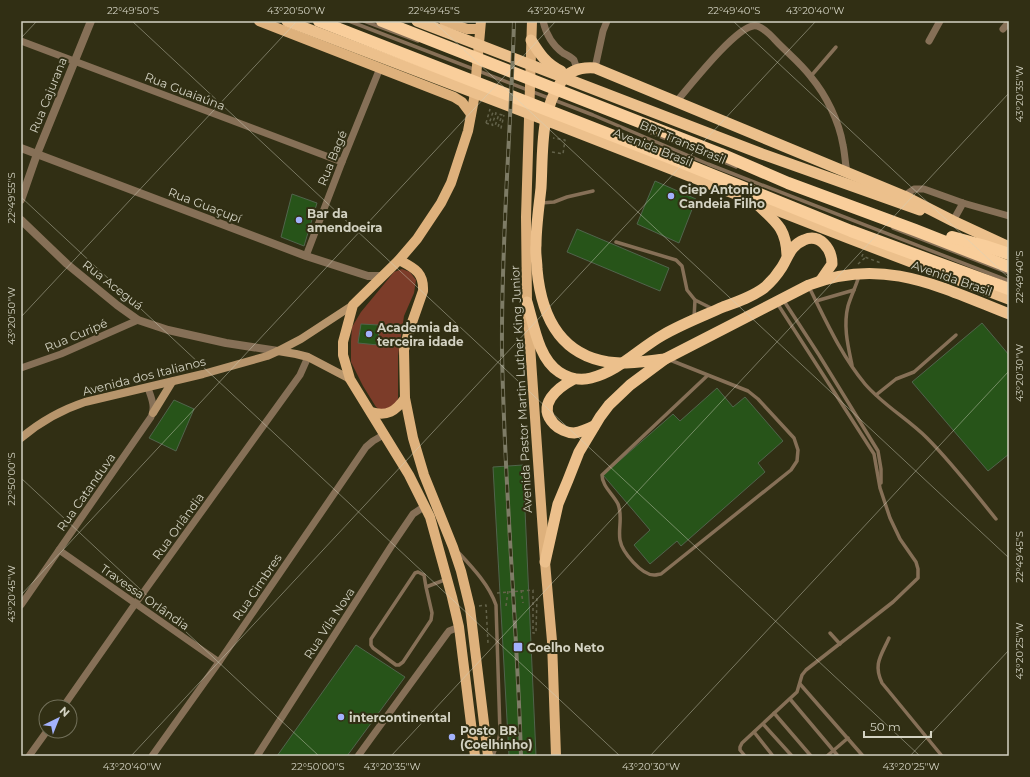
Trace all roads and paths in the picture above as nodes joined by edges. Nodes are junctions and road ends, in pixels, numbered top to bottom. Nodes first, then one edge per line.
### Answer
1 (91, 21) edge
2 (259, 21) edge
3 (287, 21) edge
4 (319, 21) edge
5 (349, 21) edge
6 (364, 21) edge
7 (382, 21) edge
8 (417, 21) edge
9 (532, 21) edge
10 (543, 21) edge
11 (607, 21) edge
12 (940, 21) edge
13 (1009, 22) edge
14 (442, 25) edge
15 (481, 25) edge
16 (1003, 29) dead end
17 (531, 40) junction
18 (21, 41) edge
19 (929, 41) dead end
20 (420, 42) dead end
21 (836, 47) dead end
22 (75, 62) junction
23 (442, 63) junction
24 (476, 64) dead end
25 (483, 66) dead end
26 (380, 68) junction
27 (595, 68) junction
28 (573, 71) junction
29 (811, 76) junction
30 (512, 77) dead end
31 (568, 99) dead end
32 (676, 102) junction
33 (488, 109) dead end
34 (471, 114) junction
35 (486, 123) dead end
36 (646, 131) dead end
37 (550, 136) junction
38 (21, 148) edge
39 (550, 152) dead end
40 (37, 154) junction
41 (342, 162) junction
42 (741, 169) dead end
43 (847, 172) junction
44 (763, 178) dead end
45 (593, 191) dead end
46 (904, 196) junction
47 (21, 200) edge
48 (539, 203) junction
49 (756, 203) junction
50 (963, 203) junction
51 (830, 204) dead end
52 (1009, 216) edge
53 (21, 220) edge
54 (953, 221) junction
55 (890, 227) dead end
56 (915, 230) junction
57 (616, 242) dead end
58 (1009, 247) edge
59 (1009, 254) edge
60 (788, 255) junction
61 (306, 256) junction
62 (399, 260) junction
63 (882, 261) dead end
64 (1009, 267) edge
65 (856, 274) junction
66 (1009, 274) edge
67 (382, 276) junction
68 (821, 280) junction
69 (1009, 281) edge
70 (809, 286) junction
71 (1009, 289) edge
72 (854, 290) junction
73 (1009, 299) edge
74 (695, 300) junction
75 (779, 300) junction
76 (816, 301) junction
77 (527, 302) junction
78 (353, 305) junction
79 (716, 310) junction
80 (1009, 314) edge
81 (694, 319) junction
82 (138, 320) junction
83 (956, 336) dead end
84 (278, 351) junction
85 (308, 357) junction
86 (665, 358) junction
87 (623, 363) junction
88 (21, 368) edge
89 (853, 368) junction
90 (708, 375) junction
91 (350, 379) junction
92 (574, 379) junction
93 (172, 382) junction
94 (148, 388) junction
95 (876, 395) junction
96 (405, 398) junction
97 (371, 412) junction
98 (153, 413) junction
99 (594, 426) junction
100 (385, 434) junction
101 (21, 438) edge
102 (880, 488) junction
103 (425, 506) junction
104 (996, 519) dead end
105 (453, 547) junction
106 (59, 550) junction
107 (545, 562) junction
108 (448, 578) junction
109 (426, 587) junction
110 (521, 590) junction
111 (508, 591) junction
112 (503, 592) dead end
113 (548, 594) junction
114 (523, 603) dead end
115 (21, 604) edge
116 (135, 604) junction
117 (477, 606) dead end
118 (506, 606) dead end
119 (459, 627) junction
120 (830, 633) dead end
121 (889, 638) dead end
122 (491, 643) dead end
123 (840, 644) junction
124 (219, 662) junction
125 (800, 684) junction
126 (69, 699) edge
127 (790, 700) junction
128 (774, 713) junction
129 (763, 724) junction
130 (754, 732) junction
131 (848, 738) junction
132 (41, 739) edge
133 (833, 750) junction
134 (29, 756) edge
135 (152, 756) edge
136 (257, 756) edge
137 (358, 756) edge
138 (475, 756) edge
139 (488, 756) edge
140 (493, 756) edge
141 (556, 756) edge
142 (745, 756) edge
143 (773, 756) edge
144 (792, 756) edge
145 (811, 756) edge
146 (827, 756) edge
147 (838, 756) edge
148 (863, 756) edge
149 (942, 756) edge

1 - 22 street, Rua Cajurana
2 - 26 main road
3 - 49 highway, Avenida Brasil
4 - 23 highway, Avenida Brasil
5 - 23 lane, BRT TransBrasil
6 - 20 lane
7 - 56 highway, Avenida Brasil
8 - 14 highway
9 - 17 main road, Avenida Pastor Martin Luther King Junior
10 - 28 street
11 - 27 street
12 - 19 street
13 - 16 street
14 - 15 main road
14 - 54 highway
15 - 34 main road
17 - 28 highway
17 - 77 main road, Avenida Pastor Martin Luther King Junior
18 - 22 street, Rua Guaiaúna
21 - 29 lane
22 - 40 street, Rua Cajurana
22 - 41 street, Rua Guaiaúna
23 - 69 lane, BRT TransBrasil
23 - 71 highway, Avenida Brasil
24 - 25 lane
26 - 34 main road
26 - 41 street, Rua Bagé
27 - 28 highway
27 - 32 highway
28 - 37 highway
29 - 32 street
29 - 43 street
30 - 31 lane
32 - 43 highway
33 - 35 path
34 - 62 main road
36 - 42 lane, BRT TransBrasil
37 - 39 path
37 - 48 highway
38 - 40 street, Rua Guaçupí
40 - 47 street, Rua Cajurana
40 - 61 street, Rua Guaçupí
41 - 61 street, Rua Bagé
43 - 46 highway
44 - 51 lane
45 - 48 lane
46 - 50 street
46 - 54 highway
48 - 87 highway
49 - 60 highway
49 - 73 highway, Avenida Brasil
50 - 52 street
50 - 54 street
53 - 82 street, Rua Aceguá
54 - 58 highway
55 - 66 lane
56 - 59 highway
56 - 64 highway, Avenida Brasil
57 - 74 lane
60 - 68 highway
60 - 79 highway
61 - 67 street, Rua Guaçupí
62 - 67 main road
62 - 96 main road
63 - 65 path
65 - 68 highway, Avenida Brasil
65 - 72 lane
65 - 80 highway, Avenida Brasil
67 - 78 main road
68 - 70 highway
70 - 75 highway
70 - 76 lane
72 - 76 lane
72 - 89 lane
74 - 79 lane
74 - 81 lane
75 - 86 highway
75 - 102 lane
75 - 102 lane
76 - 89 lane
77 - 92 highway
77 - 107 main road, Avenida Pastor Martin Luther King Junior
78 - 84 main road, Avenida dos Italianos
78 - 91 main road
79 - 81 highway
81 - 87 highway
82 - 84 street, Rua Aceguá
82 - 88 street, Rua Curipé
83 - 95 lane
84 - 85 main road
84 - 93 main road, Avenida dos Italianos
85 - 91 main road
85 - 116 street, Rua Orlândia
86 - 87 highway
86 - 90 lane
86 - 99 highway
87 - 92 highway
89 - 95 lane
90 - 90 lane
91 - 97 main road
92 - 99 highway
93 - 94 main road, Avenida dos Italianos
93 - 98 main road
94 - 98 street
94 - 101 main road, Avenida dos Italianos
95 - 104 lane
96 - 97 main road
96 - 105 main road
97 - 100 main road
98 - 106 street, Rua Catanduva
99 - 107 highway
100 - 103 main road
100 - 124 street, Rua Cimbres
102 - 123 lane
103 - 108 main road
103 - 136 street, Rua Vila Nova
105 - 139 main road
105 - 140 lane
106 - 115 street, Rua Catanduva
106 - 116 street, Travessa Orlândia
107 - 113 main road, Avenida Pastor Martin Luther King Junior
108 - 109 lane
108 - 119 main road
109 - 109 lane
110 - 111 path
110 - 113 path
110 - 114 path
111 - 112 path
111 - 118 path
113 - 141 main road, Avenida Pastor Martin Luther King Junior
116 - 124 street, Travessa Orlândia
116 - 126 street, Rua Orlândia
117 - 122 path
119 - 137 street
119 - 138 main road
120 - 123 lane
121 - 149 lane
123 - 125 lane
124 - 135 street, Rua Cimbres
125 - 127 lane
125 - 131 lane
127 - 128 lane
127 - 133 lane
128 - 129 lane
128 - 145 lane
129 - 130 lane
129 - 144 lane
130 - 142 lane
130 - 143 lane
131 - 133 lane
131 - 148 lane
132 - 134 street
133 - 146 lane
133 - 147 lane

